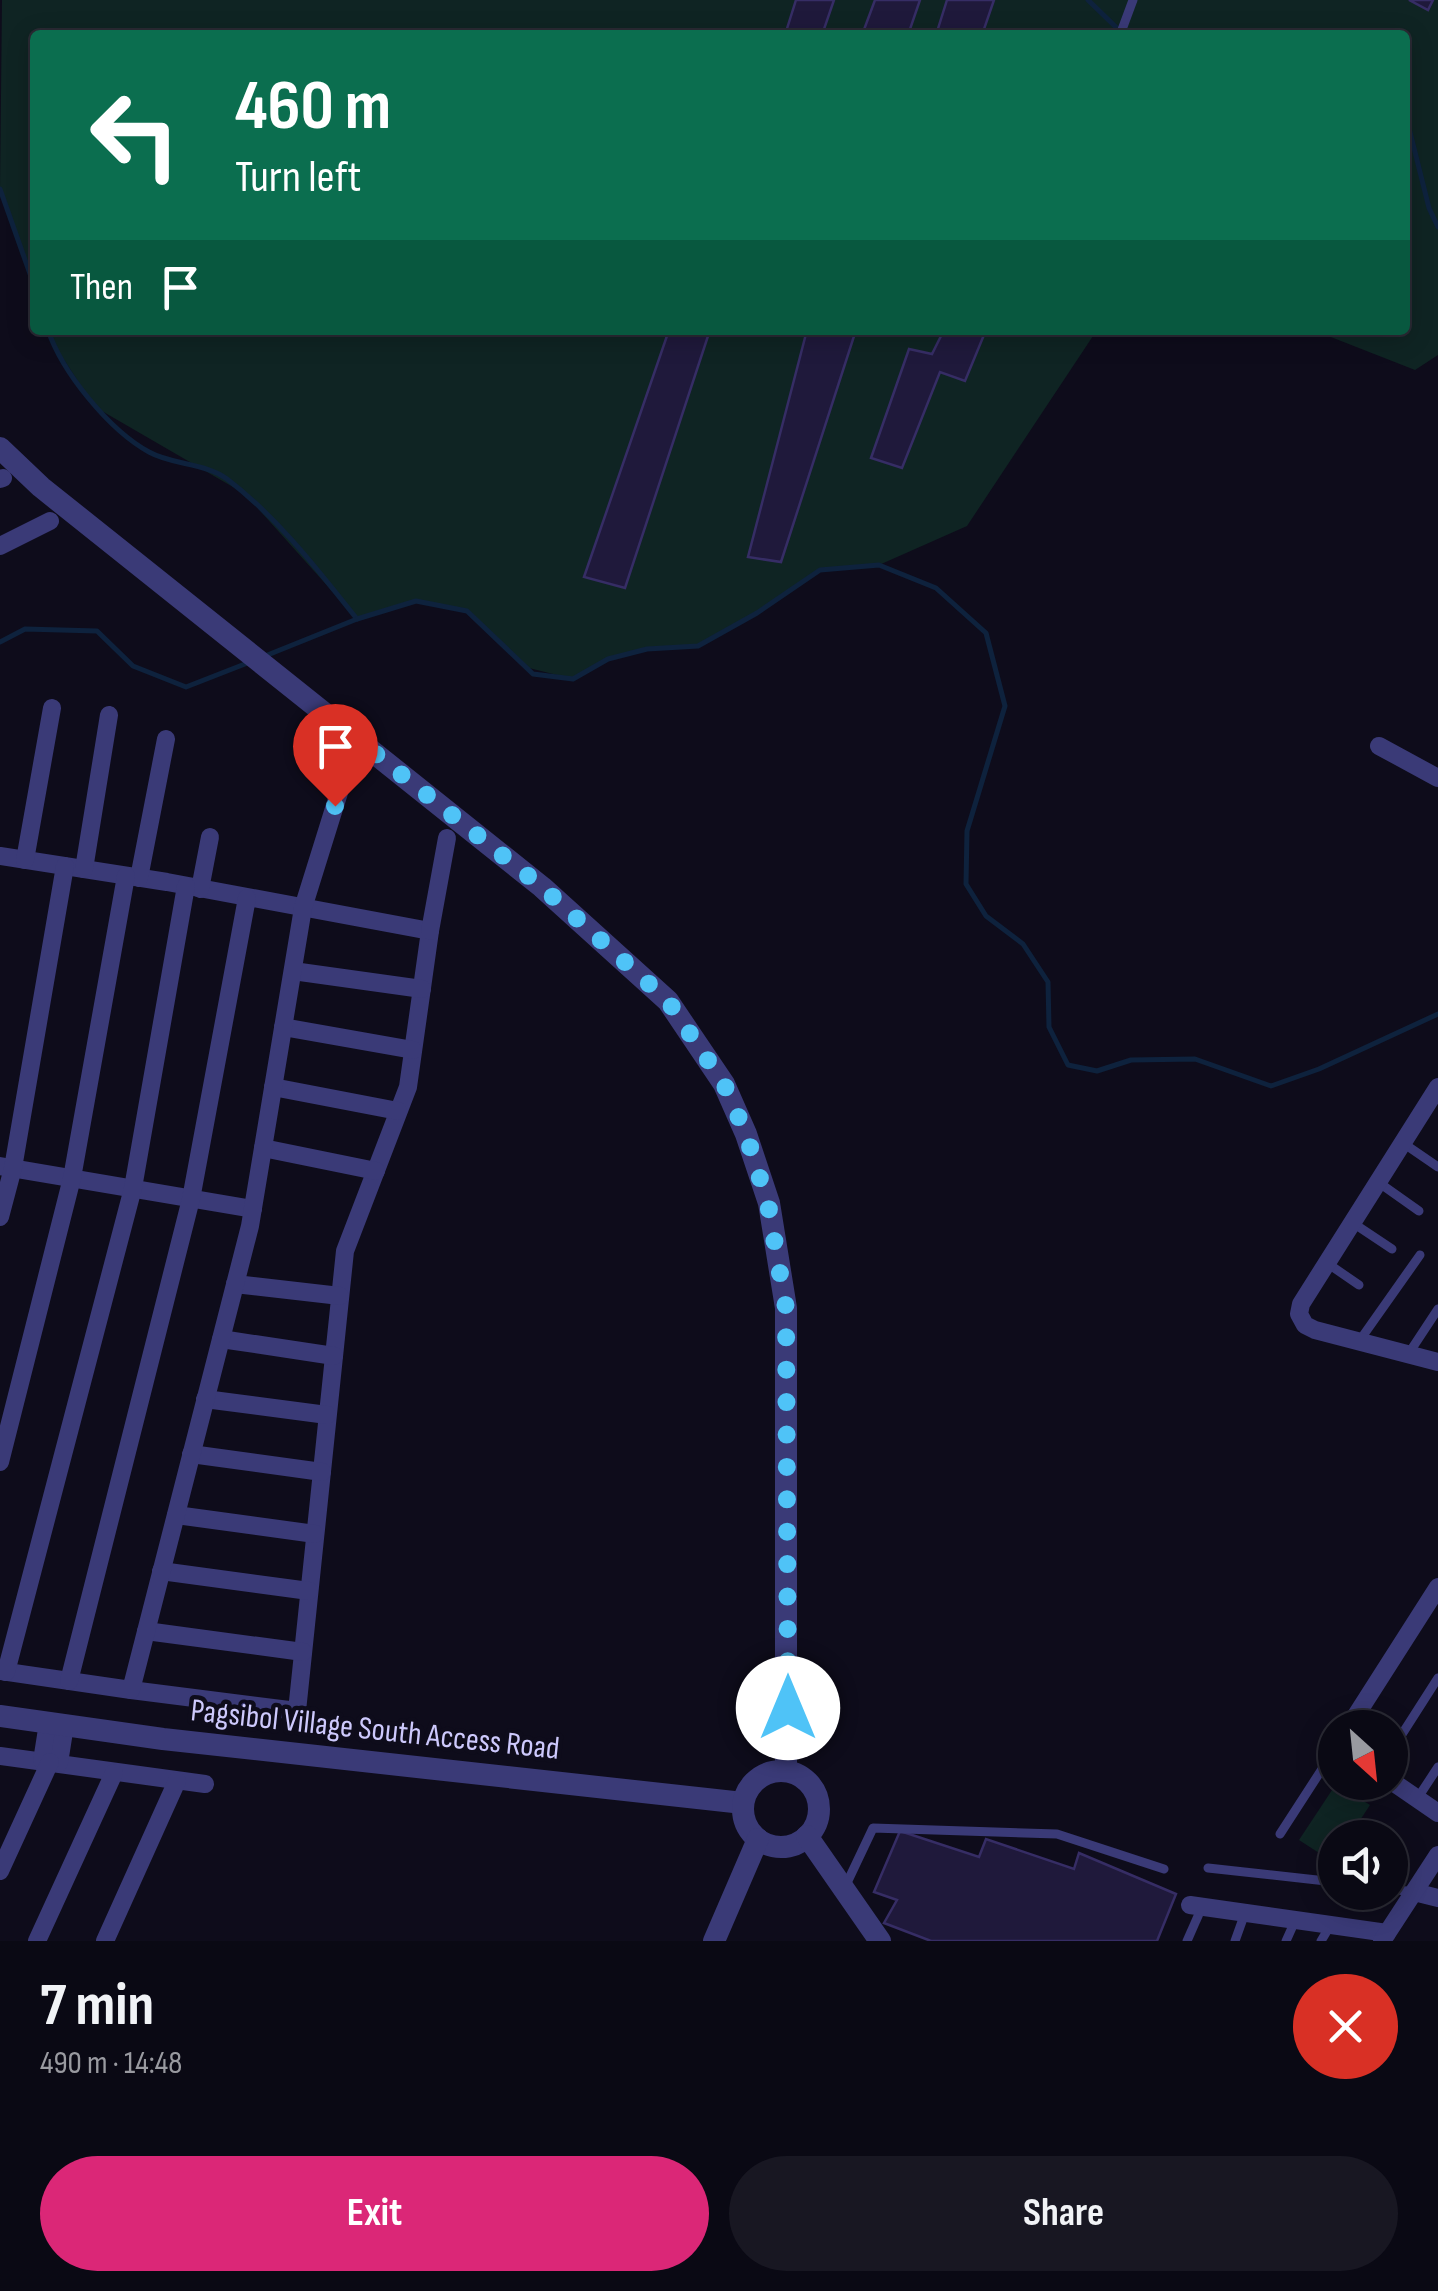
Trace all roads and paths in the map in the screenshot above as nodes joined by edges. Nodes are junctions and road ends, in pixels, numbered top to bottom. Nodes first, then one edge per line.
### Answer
1 (1132, 4) edge
2 (1122, 30) edge
3 (0, 448) edge
4 (50, 521) dead end
5 (0, 546) edge
6 (52, 708) dead end
7 (109, 715) dead end
8 (347, 732) junction
9 (166, 739) dead end
10 (1379, 746) dead end
11 (1438, 778) edge
12 (210, 837) dead end
13 (447, 838) dead end
14 (25, 860) junction
15 (1, 863) edge
16 (65, 866) junction
17 (84, 870) junction
18 (132, 877) junction
19 (193, 887) junction
20 (246, 898) junction
21 (303, 908) junction
22 (430, 931) junction
23 (293, 970) junction
24 (422, 989) junction
25 (283, 1027) junction
26 (413, 1050) junction
27 (273, 1086) junction
28 (1435, 1099) edge
29 (398, 1112) junction
30 (1403, 1143) junction
31 (263, 1148) junction
32 (1438, 1166) edge
33 (6, 1167) edge
34 (376, 1171) junction
35 (72, 1178) junction
36 (1378, 1182) junction
37 (133, 1188) junction
38 (192, 1199) junction
39 (253, 1209) junction
40 (1419, 1211) dead end
41 (0, 1216) edge
42 (1352, 1223) junction
43 (1392, 1249) dead end
44 (1420, 1255) dead end
45 (1327, 1263) junction
46 (235, 1284) junction
47 (1359, 1285) dead end
48 (340, 1296) junction
49 (1438, 1310) edge
50 (221, 1339) junction
51 (1359, 1343) junction
52 (334, 1356) junction
53 (1408, 1356) junction
54 (1438, 1362) edge
55 (206, 1399) junction
56 (328, 1415) junction
57 (192, 1454) junction
58 (0, 1462) edge
59 (322, 1472) junction
60 (176, 1515) junction
61 (315, 1534) junction
62 (161, 1571) junction
63 (1438, 1587) edge
64 (309, 1592) junction
65 (146, 1631) junction
66 (303, 1652) junction
67 (3, 1672) edge
68 (1438, 1678) edge
69 (69, 1681) junction
70 (130, 1690) junction
71 (1359, 1710) edge
72 (0, 1716) edge
73 (56, 1724) junction
74 (1408, 1725) edge
75 (0, 1756) edge
76 (50, 1762) junction
77 (1438, 1768) edge
78 (786, 1771) junction
79 (114, 1773) junction
80 (1318, 1775) edge
81 (177, 1781) junction
82 (205, 1784) dead end
83 (1408, 1792) edge
84 (1417, 1798) junction
85 (743, 1803) junction
86 (1438, 1813) edge
87 (1280, 1834) dead end
88 (807, 1836) junction
89 (758, 1839) junction
90 (1438, 1855) edge
91 (1208, 1868) dead end
92 (1164, 1870) dead end
93 (0, 1871) edge
94 (1318, 1880) edge
95 (844, 1890) junction
96 (1408, 1891) edge
97 (1414, 1892) junction
98 (1438, 1898) edge
99 (1196, 1906) joint
100 (1246, 1913) junction
101 (1295, 1921) junction
102 (1326, 1934) edge
103 (1384, 1937) edge
104 (37, 1941) edge
105 (104, 1941) edge
106 (714, 1941) edge
107 (880, 1941) edge
108 (1187, 1941) edge
109 (1235, 1941) edge
110 (1286, 1941) edge

1 - 2 lane
3 - 8 street
4 - 5 street
6 - 14 street
7 - 17 street
8 - 21 street
8 - 78 street
9 - 18 street
10 - 11 street
12 - 19 street
13 - 22 street
14 - 15 street
14 - 16 street
16 - 17 street
16 - 33 street
17 - 18 street
18 - 19 street
18 - 35 street
19 - 20 street
19 - 37 street
20 - 21 street
20 - 38 street
21 - 22 street
21 - 23 street
22 - 24 street
23 - 24 street
23 - 25 street
24 - 26 street
25 - 26 street
25 - 27 street
26 - 29 street
27 - 29 street
27 - 31 street
28 - 30 street
29 - 34 street
30 - 32 lane
30 - 36 street
31 - 34 street
31 - 39 street
33 - 35 street
33 - 41 street
34 - 48 street
35 - 37 street
35 - 58 street
36 - 40 lane
36 - 42 street
37 - 38 street
37 - 67 street
38 - 39 street
38 - 69 street
39 - 46 street
42 - 43 lane
42 - 45 street
44 - 51 lane
45 - 47 lane
45 - 51 street
46 - 48 street
46 - 50 street
48 - 52 street
49 - 53 lane
50 - 52 street
50 - 55 street
51 - 53 street
52 - 56 street
53 - 54 street
55 - 56 street
55 - 57 street
56 - 59 street
57 - 59 street
57 - 60 street
59 - 61 street
60 - 61 street
60 - 62 street
61 - 64 street
62 - 64 street
62 - 65 street
63 - 71 street
64 - 66 street
65 - 66 street
65 - 70 street
66 - 70 street
67 - 69 street
68 - 74 lane
69 - 70 street
72 - 73 street, Pagsibol Village South Access Road
73 - 76 street
73 - 85 street, Pagsibol Village South Access Road
75 - 76 street
76 - 79 street
76 - 93 street
77 - 84 lane
78 - 85 street
78 - 88 street
79 - 81 street
79 - 104 street
80 - 87 lane
81 - 82 street
81 - 105 street
83 - 84 street
84 - 86 street
85 - 89 street
88 - 89 street
88 - 95 street
89 - 106 street
90 - 97 street
91 - 94 lane
92 - 95 lane
95 - 107 street
96 - 97 lane
97 - 98 street
97 - 103 street
99 - 100 street
99 - 108 lane
100 - 101 street
100 - 109 lane
101 - 102 street
101 - 110 lane
102 - 103 street

